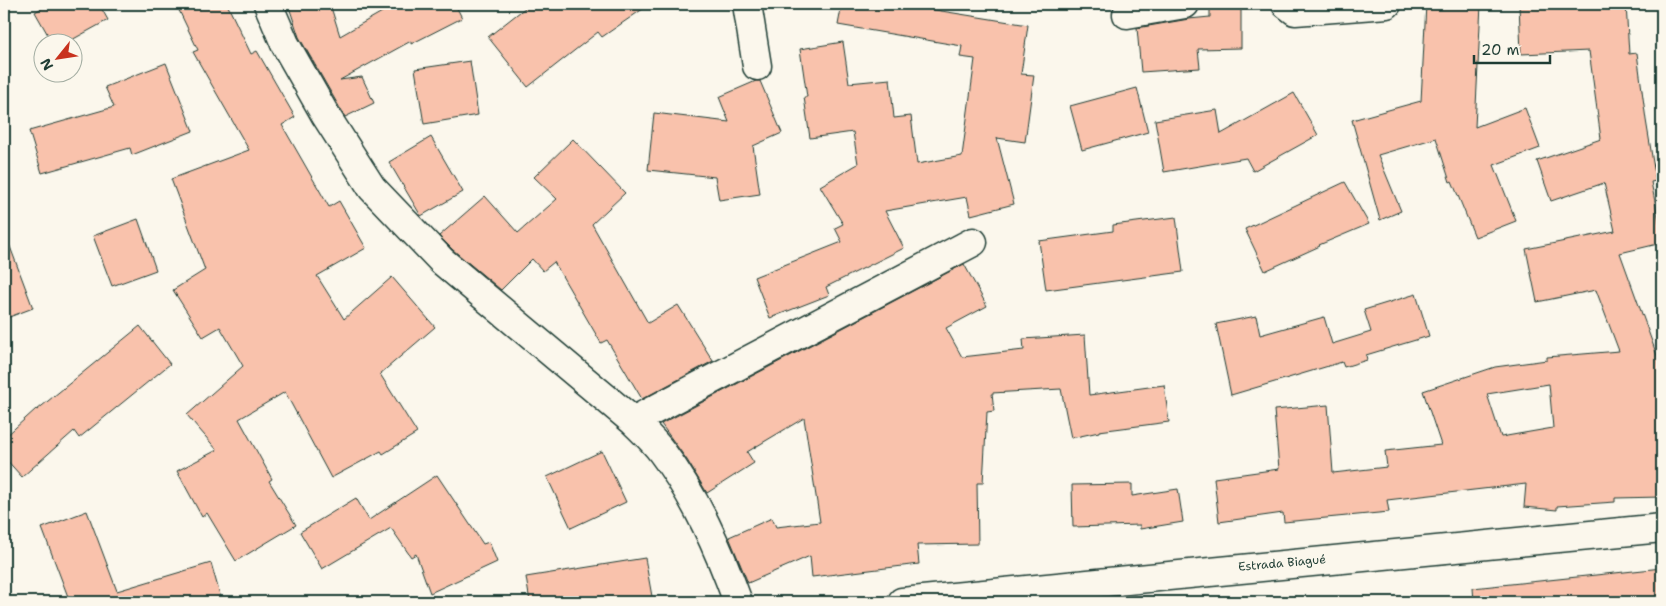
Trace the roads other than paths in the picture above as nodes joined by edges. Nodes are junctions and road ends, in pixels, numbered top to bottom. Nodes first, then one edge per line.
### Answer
1 (268, 4) edge
2 (747, 4) edge
3 (1185, 4) edge
4 (1286, 4) edge
5 (1387, 4) edge
6 (1128, 14) dead end
7 (757, 66) dead end
8 (973, 242) dead end
9 (634, 421) junction
10 (1662, 528) edge
11 (738, 602) edge
12 (902, 602) edge

1 - 9 street
2 - 7 street
3 - 6 street
4 - 5 street
8 - 9 street
9 - 11 street
10 - 12 street, Estrada Biagué

